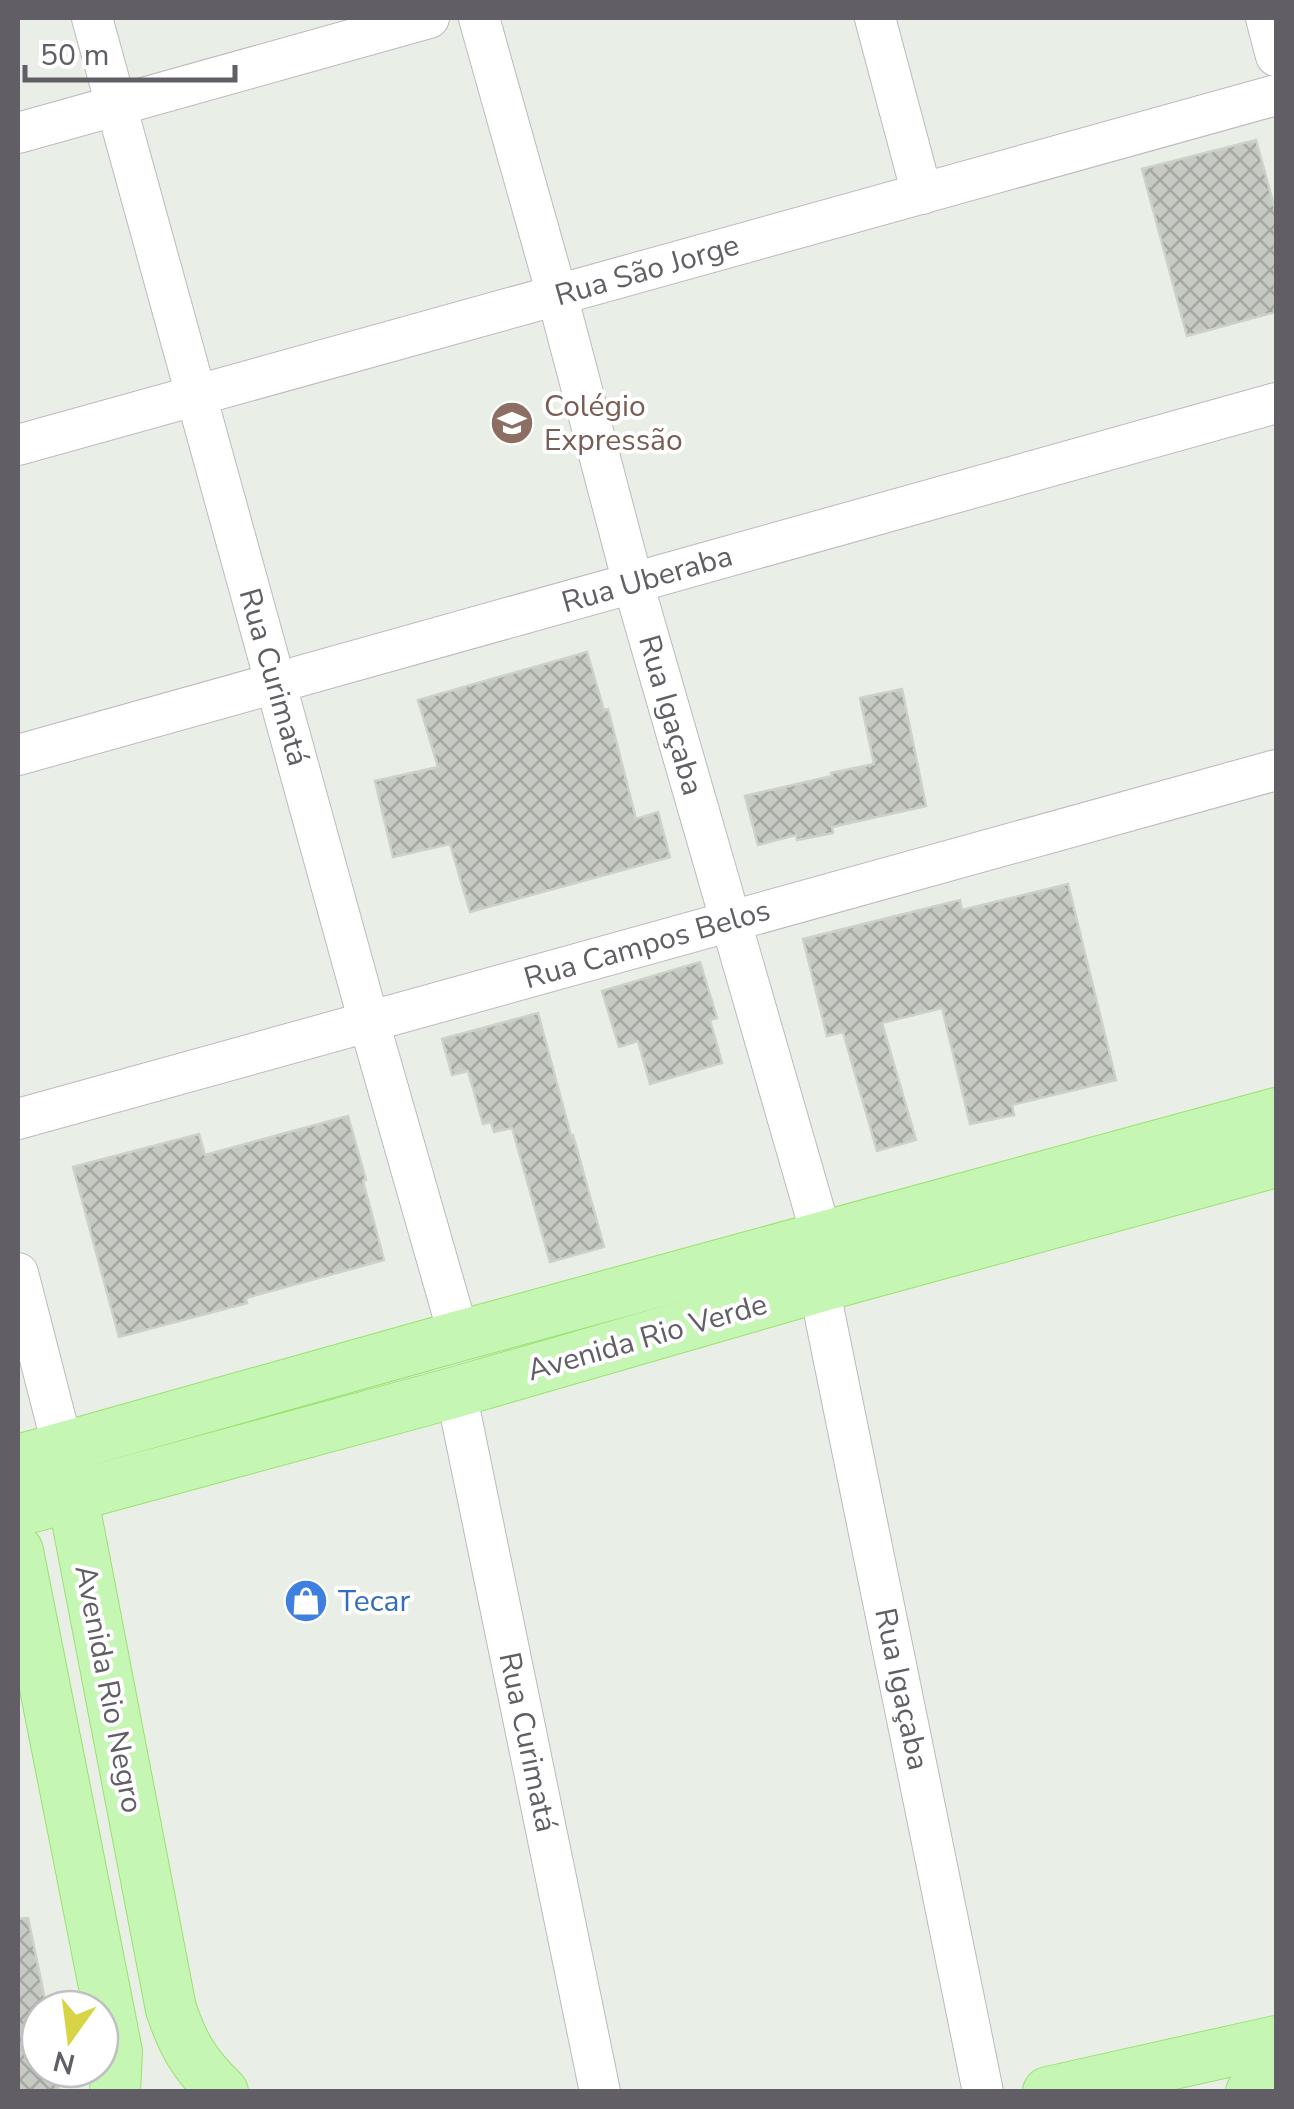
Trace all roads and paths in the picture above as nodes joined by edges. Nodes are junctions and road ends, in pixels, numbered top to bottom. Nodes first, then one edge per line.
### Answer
1 (92, 18) edge
2 (429, 18) edge
3 (479, 18) edge
4 (875, 18) edge
5 (1266, 18) edge
6 (1276, 56) edge
7 (1276, 95) edge
8 (116, 105) junction
9 (18, 132) edge
10 (922, 194) junction
11 (557, 295) junction
12 (196, 396) junction
13 (1276, 403) edge
14 (18, 445) edge
15 (633, 583) junction
16 (276, 682) junction
17 (18, 755) edge
18 (1276, 770) edge
19 (729, 920) junction
20 (369, 1022) junction
21 (1276, 1113) edge
22 (18, 1120) edge
23 (1276, 1162) edge
24 (822, 1237) junction
25 (18, 1273) edge
26 (820, 1287) junction
27 (460, 1336) junction
28 (456, 1392) junction
29 (51, 1468) edge
30 (18, 1511) edge
31 (18, 1551) edge
32 (1276, 2041) edge
33 (1276, 2086) edge
34 (1077, 2088) edge
35 (115, 2092) edge
36 (223, 2092) edge
37 (600, 2092) edge
38 (984, 2092) edge
39 (1250, 2092) edge

1 - 8 street, Rua Curimatá
2 - 8 street
3 - 11 street, Rua Igaçaba
4 - 10 street
5 - 6 street
7 - 10 street, Rua São Jorge
8 - 9 street
8 - 12 street, Rua Curimatá
10 - 11 street, Rua São Jorge
11 - 12 street, Rua São Jorge
11 - 15 street, Rua Igaçaba
12 - 14 street, Rua São Jorge
12 - 16 street, Rua Curimatá
13 - 15 street, Rua Uberaba
15 - 16 street, Rua Uberaba
15 - 19 street, Rua Igaçaba
16 - 17 street, Rua Uberaba
16 - 20 street, Rua Curimatá
18 - 19 street, Rua Campos Belos
19 - 20 street, Rua Campos Belos
19 - 24 street, Rua Igaçaba
20 - 22 street, Rua Campos Belos
20 - 27 street, Rua Curimatá
21 - 24 main road, Avenida Rio Verde
23 - 26 main road, Avenida Rio Verde
24 - 27 main road, Avenida Rio Verde
25 - 29 street, Avenida Rio Negro
26 - 28 main road, Avenida Rio Verde
26 - 38 street, Rua Igaçaba
27 - 29 main road, Avenida Rio Verde
28 - 29 main road, Avenida Rio Verde
28 - 37 street, Rua Curimatá
29 - 30 main road, Avenida Rio Verde
29 - 36 main road, Avenida Rio Negro
31 - 35 main road, Avenida Rio Negro
32 - 34 main road
33 - 39 main road

